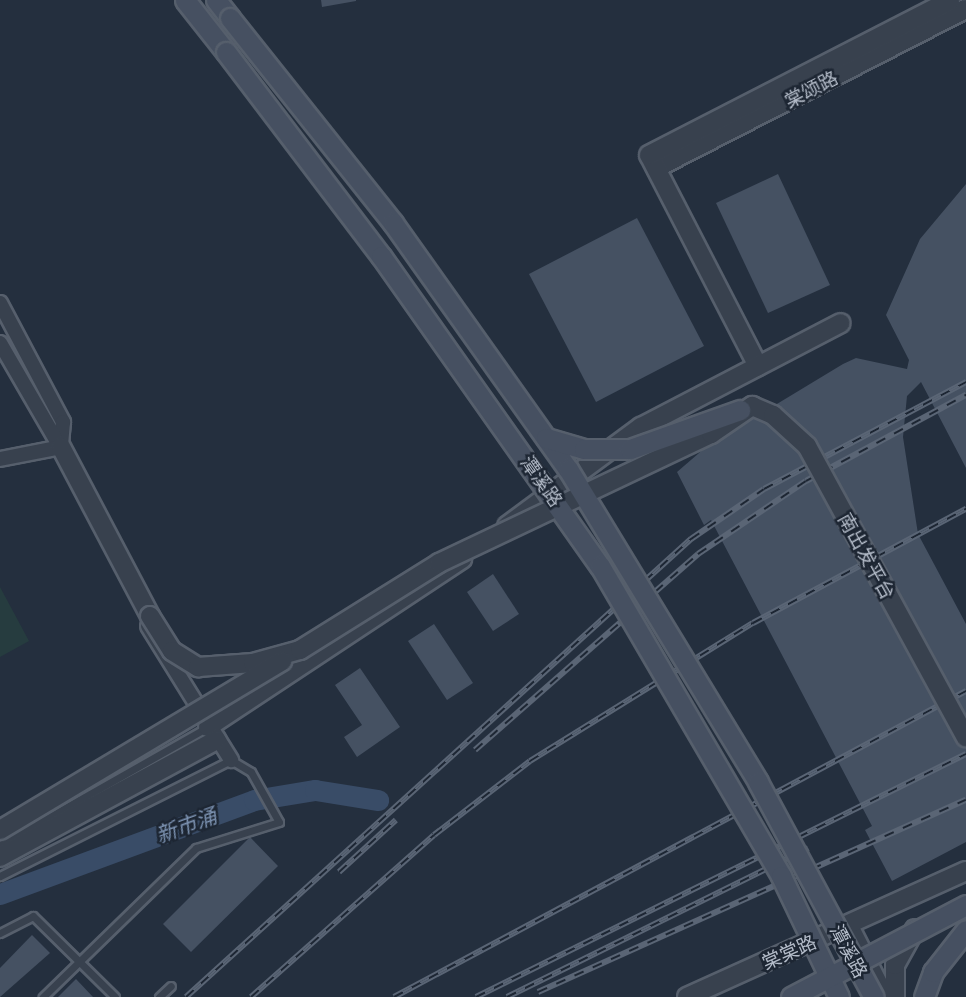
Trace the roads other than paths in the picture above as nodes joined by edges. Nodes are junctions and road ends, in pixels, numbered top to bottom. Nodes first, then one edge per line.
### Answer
1 (185, 0) edge
2 (216, 0) edge
3 (951, 0) edge
4 (966, 9) edge
5 (230, 18) junction
6 (652, 162) junction
7 (0, 303) edge
8 (841, 323) dead end
9 (0, 344) edge
10 (758, 366) junction
11 (740, 410) junction
12 (61, 447) junction
13 (0, 459) edge
14 (300, 650) junction
15 (212, 733) junction
16 (966, 738) edge
17 (231, 761) junction
18 (0, 830) edge
19 (0, 845) edge
20 (0, 857) edge
21 (966, 871) edge
22 (0, 876) edge
23 (966, 898) edge
24 (966, 905) edge
25 (921, 920) junction
26 (849, 926) junction
27 (966, 930) edge
28 (0, 933) edge
29 (811, 942) junction
30 (862, 950) junction
31 (79, 962) junction
32 (171, 986) dead end
33 (838, 989) edge
34 (797, 993) edge
35 (43, 997) edge
36 (115, 997) edge
37 (159, 997) edge
38 (687, 997) edge
39 (781, 997) edge
40 (874, 997) edge
41 (885, 997) edge
42 (895, 997) edge
43 (923, 997) edge

1 - 33 main road, 潭溪路, bridge
2 - 5 main road, 潭溪路
3 - 6 street, 棠颂路
4 - 6 street, 棠颂路
5 - 11 main road, bridge
5 - 40 main road, 潭溪路, bridge
6 - 10 street
7 - 12 street
8 - 10 street
9 - 12 street
10 - 15 street
11 - 14 street, bridge
11 - 16 street, 南出发平台, bridge
12 - 13 street
12 - 14 street, bridge
12 - 15 street
14 - 18 street, bridge
15 - 17 street
15 - 19 lane
15 - 20 street
17 - 22 lane
17 - 31 lane
21 - 26 street, 棠棠路
23 - 25 street, 棠棠路
24 - 34 main road, bridge
25 - 30 street, 棠棠路
25 - 42 street
26 - 29 street, 棠棠路
26 - 30 street
27 - 43 main road
28 - 31 lane
29 - 33 street
29 - 38 street, 棠棠路
30 - 33 street, 棠棠路
30 - 41 street
31 - 35 lane
31 - 36 lane
32 - 37 lane
33 - 39 street, 棠棠路
34 - 39 street, bridge

